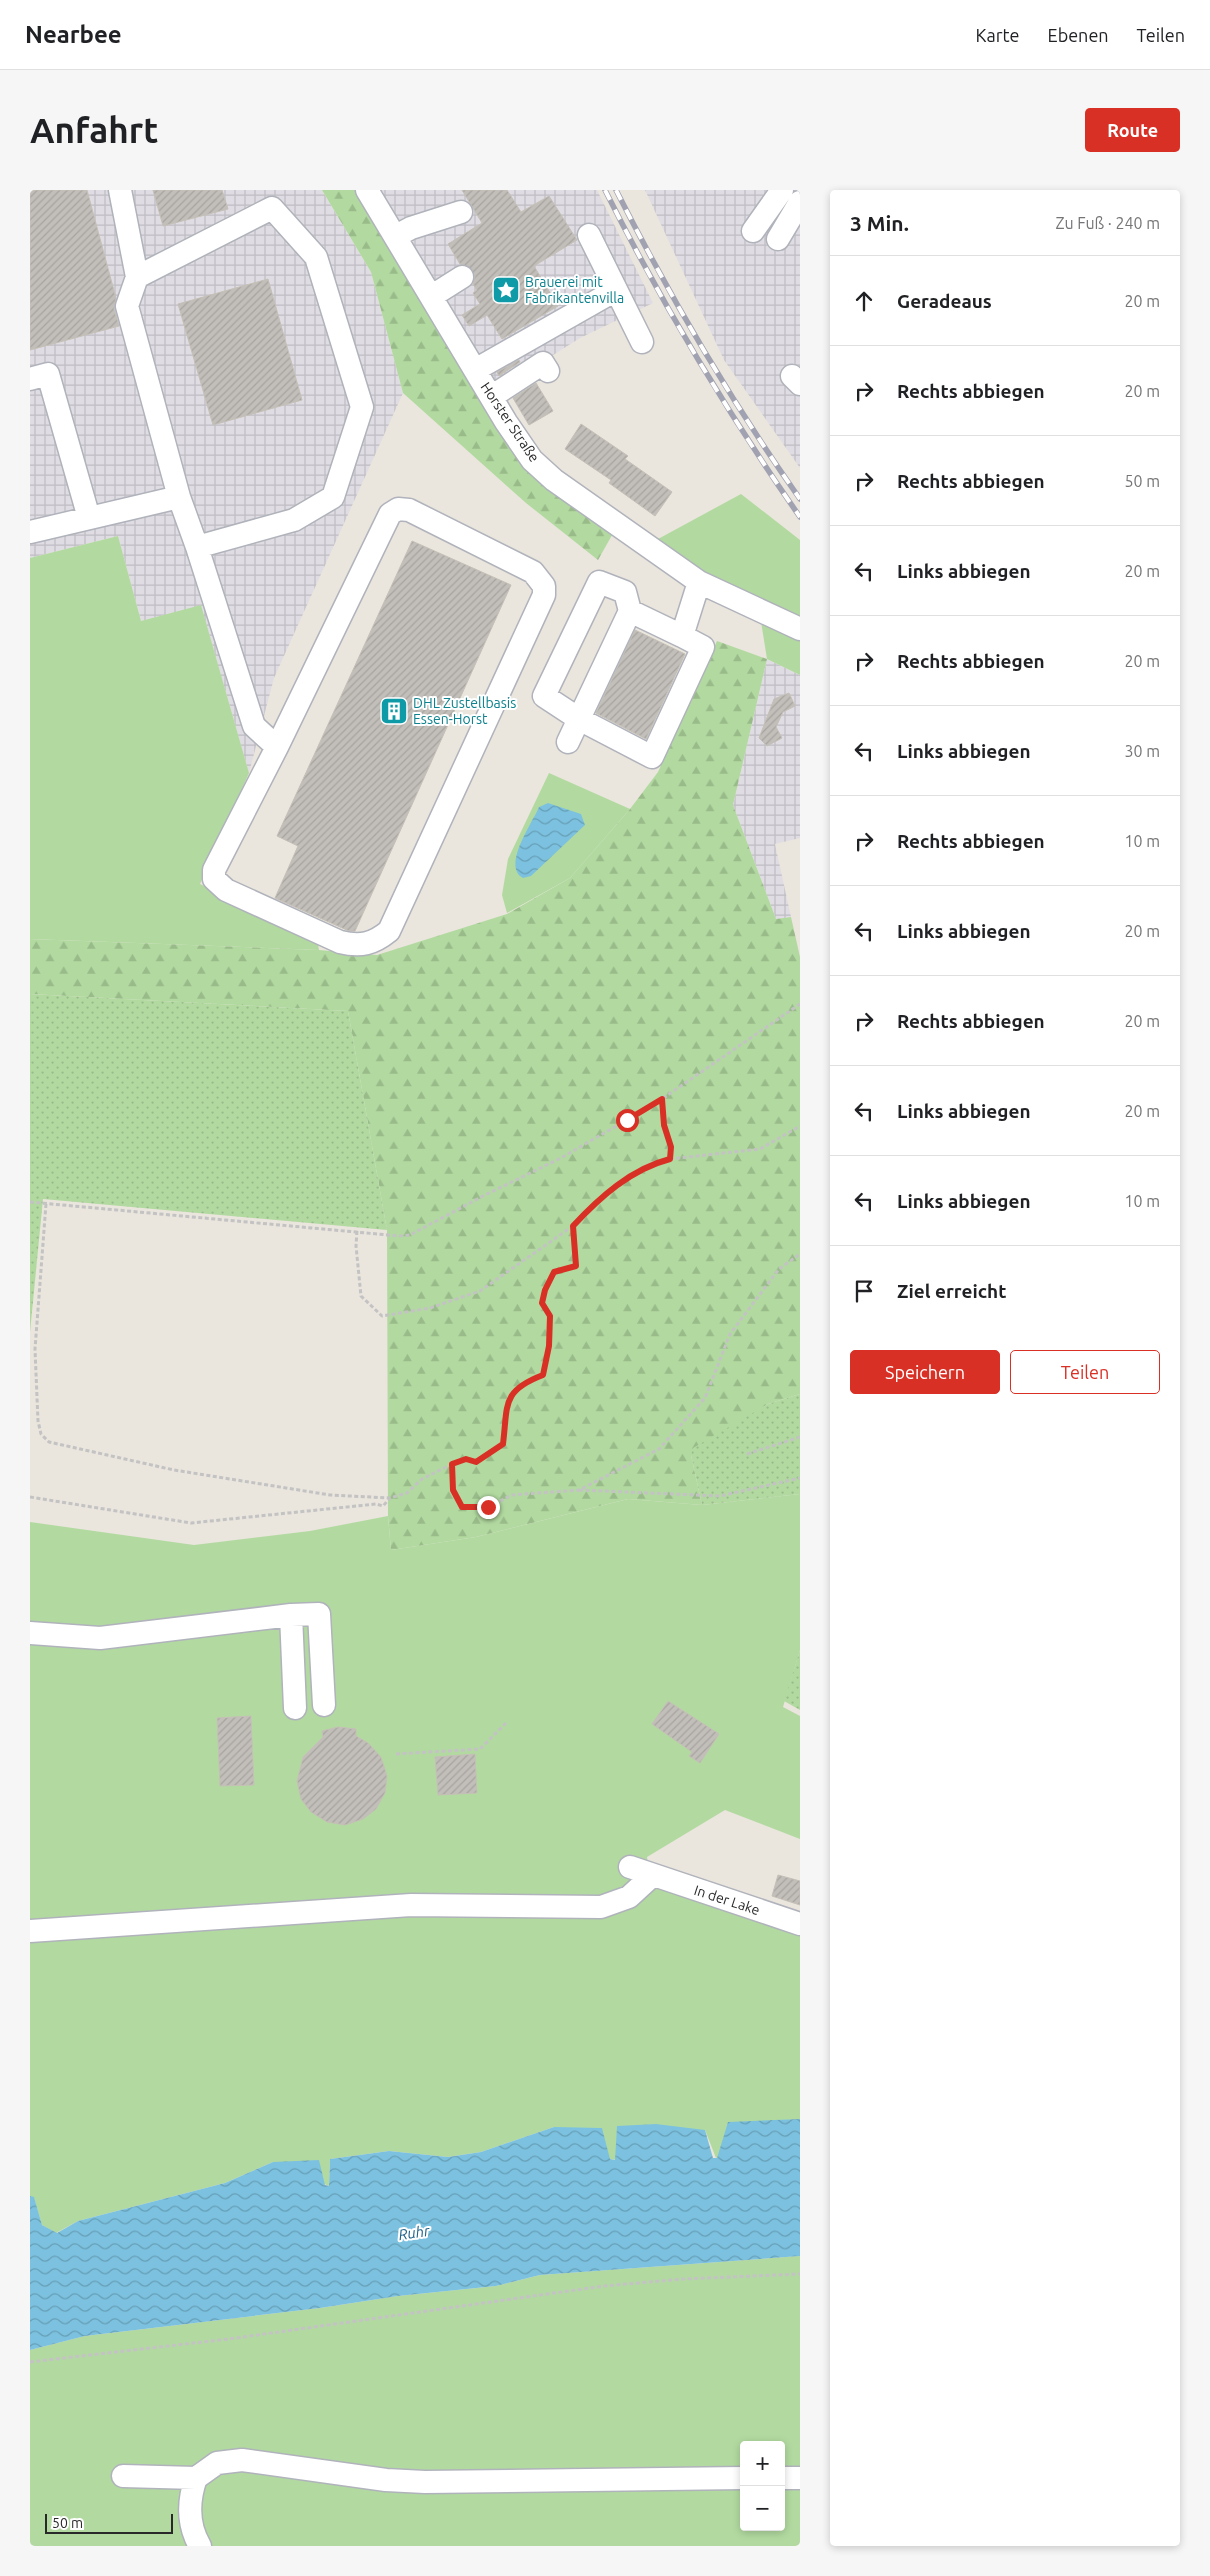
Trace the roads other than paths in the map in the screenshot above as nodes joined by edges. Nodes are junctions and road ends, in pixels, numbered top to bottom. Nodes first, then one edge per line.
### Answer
1 (120, 190) edge
2 (367, 190) edge
3 (783, 190) edge
4 (269, 199) edge
5 (800, 202) edge
6 (461, 212) dead end
7 (753, 231) dead end
8 (589, 235) dead end
9 (396, 236) junction
10 (778, 239) dead end
11 (462, 276) dead end
12 (138, 277) junction
13 (616, 290) junction
14 (432, 296) junction
15 (642, 342) dead end
16 (476, 370) junction
17 (548, 371) dead end
18 (30, 379) edge
19 (491, 397) junction
20 (179, 496) junction
21 (89, 518) junction
22 (30, 532) edge
23 (197, 547) junction
24 (699, 582) junction
25 (630, 611) junction
26 (800, 629) edge
27 (682, 636) junction
28 (579, 719) junction
29 (568, 742) dead end
30 (277, 747) junction
31 (291, 1615) junction
32 (30, 1633) edge
33 (324, 1705) dead end
34 (295, 1708) dead end
35 (630, 1867) dead end
36 (653, 1875) junction
37 (800, 1924) edge
38 (30, 1931) edge
39 (123, 2476) dead end
40 (196, 2478) junction
41 (740, 2478) edge
42 (785, 2478) edge
43 (800, 2478) edge
44 (200, 2546) edge

1 - 12 street
2 - 9 street, Horster Straße
3 - 5 street
3 - 7 street
4 - 12 street
4 - 23 street
5 - 10 street
6 - 9 street
8 - 13 street
9 - 14 street, Horster Straße
11 - 14 street
12 - 20 street
13 - 15 street
13 - 16 street
14 - 16 street, Horster Straße
16 - 19 street, Horster Straße
17 - 19 street
18 - 21 street
19 - 24 street, Horster Straße
20 - 21 street
20 - 23 street
21 - 22 street
23 - 30 street
24 - 26 street, Horster Straße
24 - 27 street
25 - 27 street
25 - 28 street
25 - 28 street
27 - 28 street
28 - 29 street
30 - 30 street
31 - 32 street
31 - 33 street
31 - 34 street
35 - 36 street, In der Lake
36 - 37 street, In der Lake
36 - 38 street
39 - 40 street
40 - 41 street
40 - 44 street
42 - 43 street

